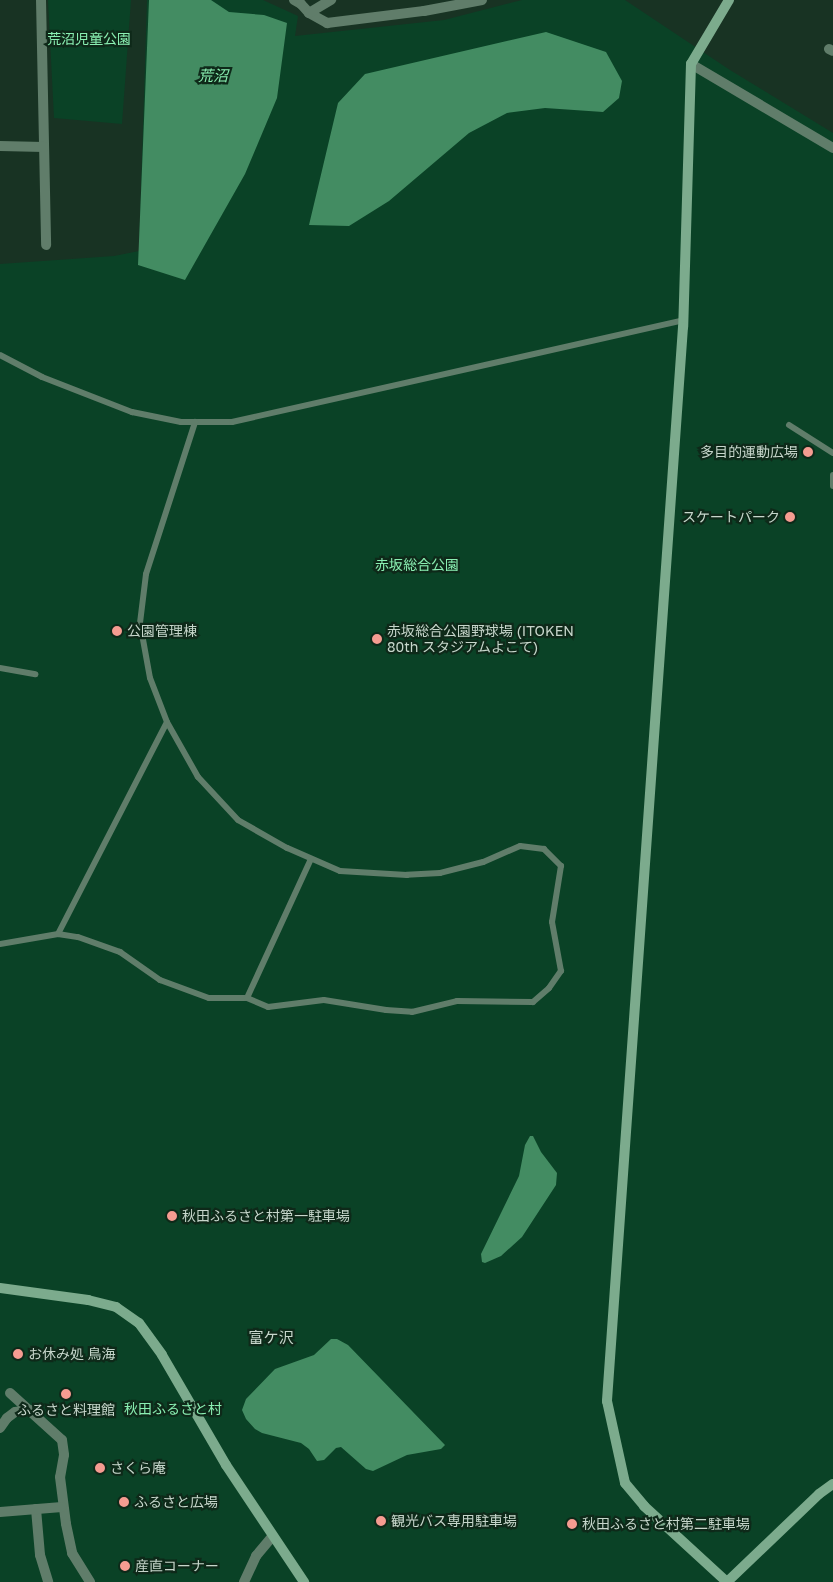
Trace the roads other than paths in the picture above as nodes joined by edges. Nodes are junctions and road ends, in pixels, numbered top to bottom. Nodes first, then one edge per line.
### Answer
1 (41, 0) edge
2 (294, 0) edge
3 (331, 0) edge
4 (482, 0) edge
5 (729, 0) edge
6 (309, 13) junction
7 (690, 64) junction
8 (0, 146) edge
9 (44, 147) junction
10 (833, 148) edge
11 (46, 245) dead end
12 (683, 320) junction
13 (0, 354) edge
14 (195, 422) junction
15 (789, 425) dead end
16 (833, 453) edge
17 (833, 476) edge
18 (833, 486) edge
19 (0, 668) edge
20 (35, 674) dead end
21 (167, 722) junction
22 (311, 859) junction
23 (58, 934) junction
24 (0, 944) edge
25 (247, 998) junction
26 (0, 1288) edge
27 (10, 1394) dead end
28 (30, 1410) junction
29 (0, 1428) edge
30 (833, 1484) edge
31 (62, 1507) junction
32 (36, 1509) junction
33 (0, 1512) edge
34 (273, 1536) junction
35 (48, 1582) edge
36 (90, 1582) edge
37 (244, 1582) edge
38 (304, 1582) edge

1 - 9 street
2 - 6 street
3 - 6 street
4 - 6 street
5 - 7 street
7 - 10 street
7 - 12 street
8 - 9 street
9 - 11 street
12 - 14 lane
12 - 30 street
13 - 14 lane
14 - 21 lane
15 - 16 lane
17 - 18 lane
19 - 20 lane
21 - 22 lane
21 - 23 lane
22 - 25 lane
22 - 25 lane
23 - 24 lane
23 - 25 lane
26 - 34 street
27 - 28 street
28 - 29 street
28 - 31 street
31 - 32 street
31 - 36 street
32 - 33 street
32 - 35 street
34 - 37 street
34 - 38 street

